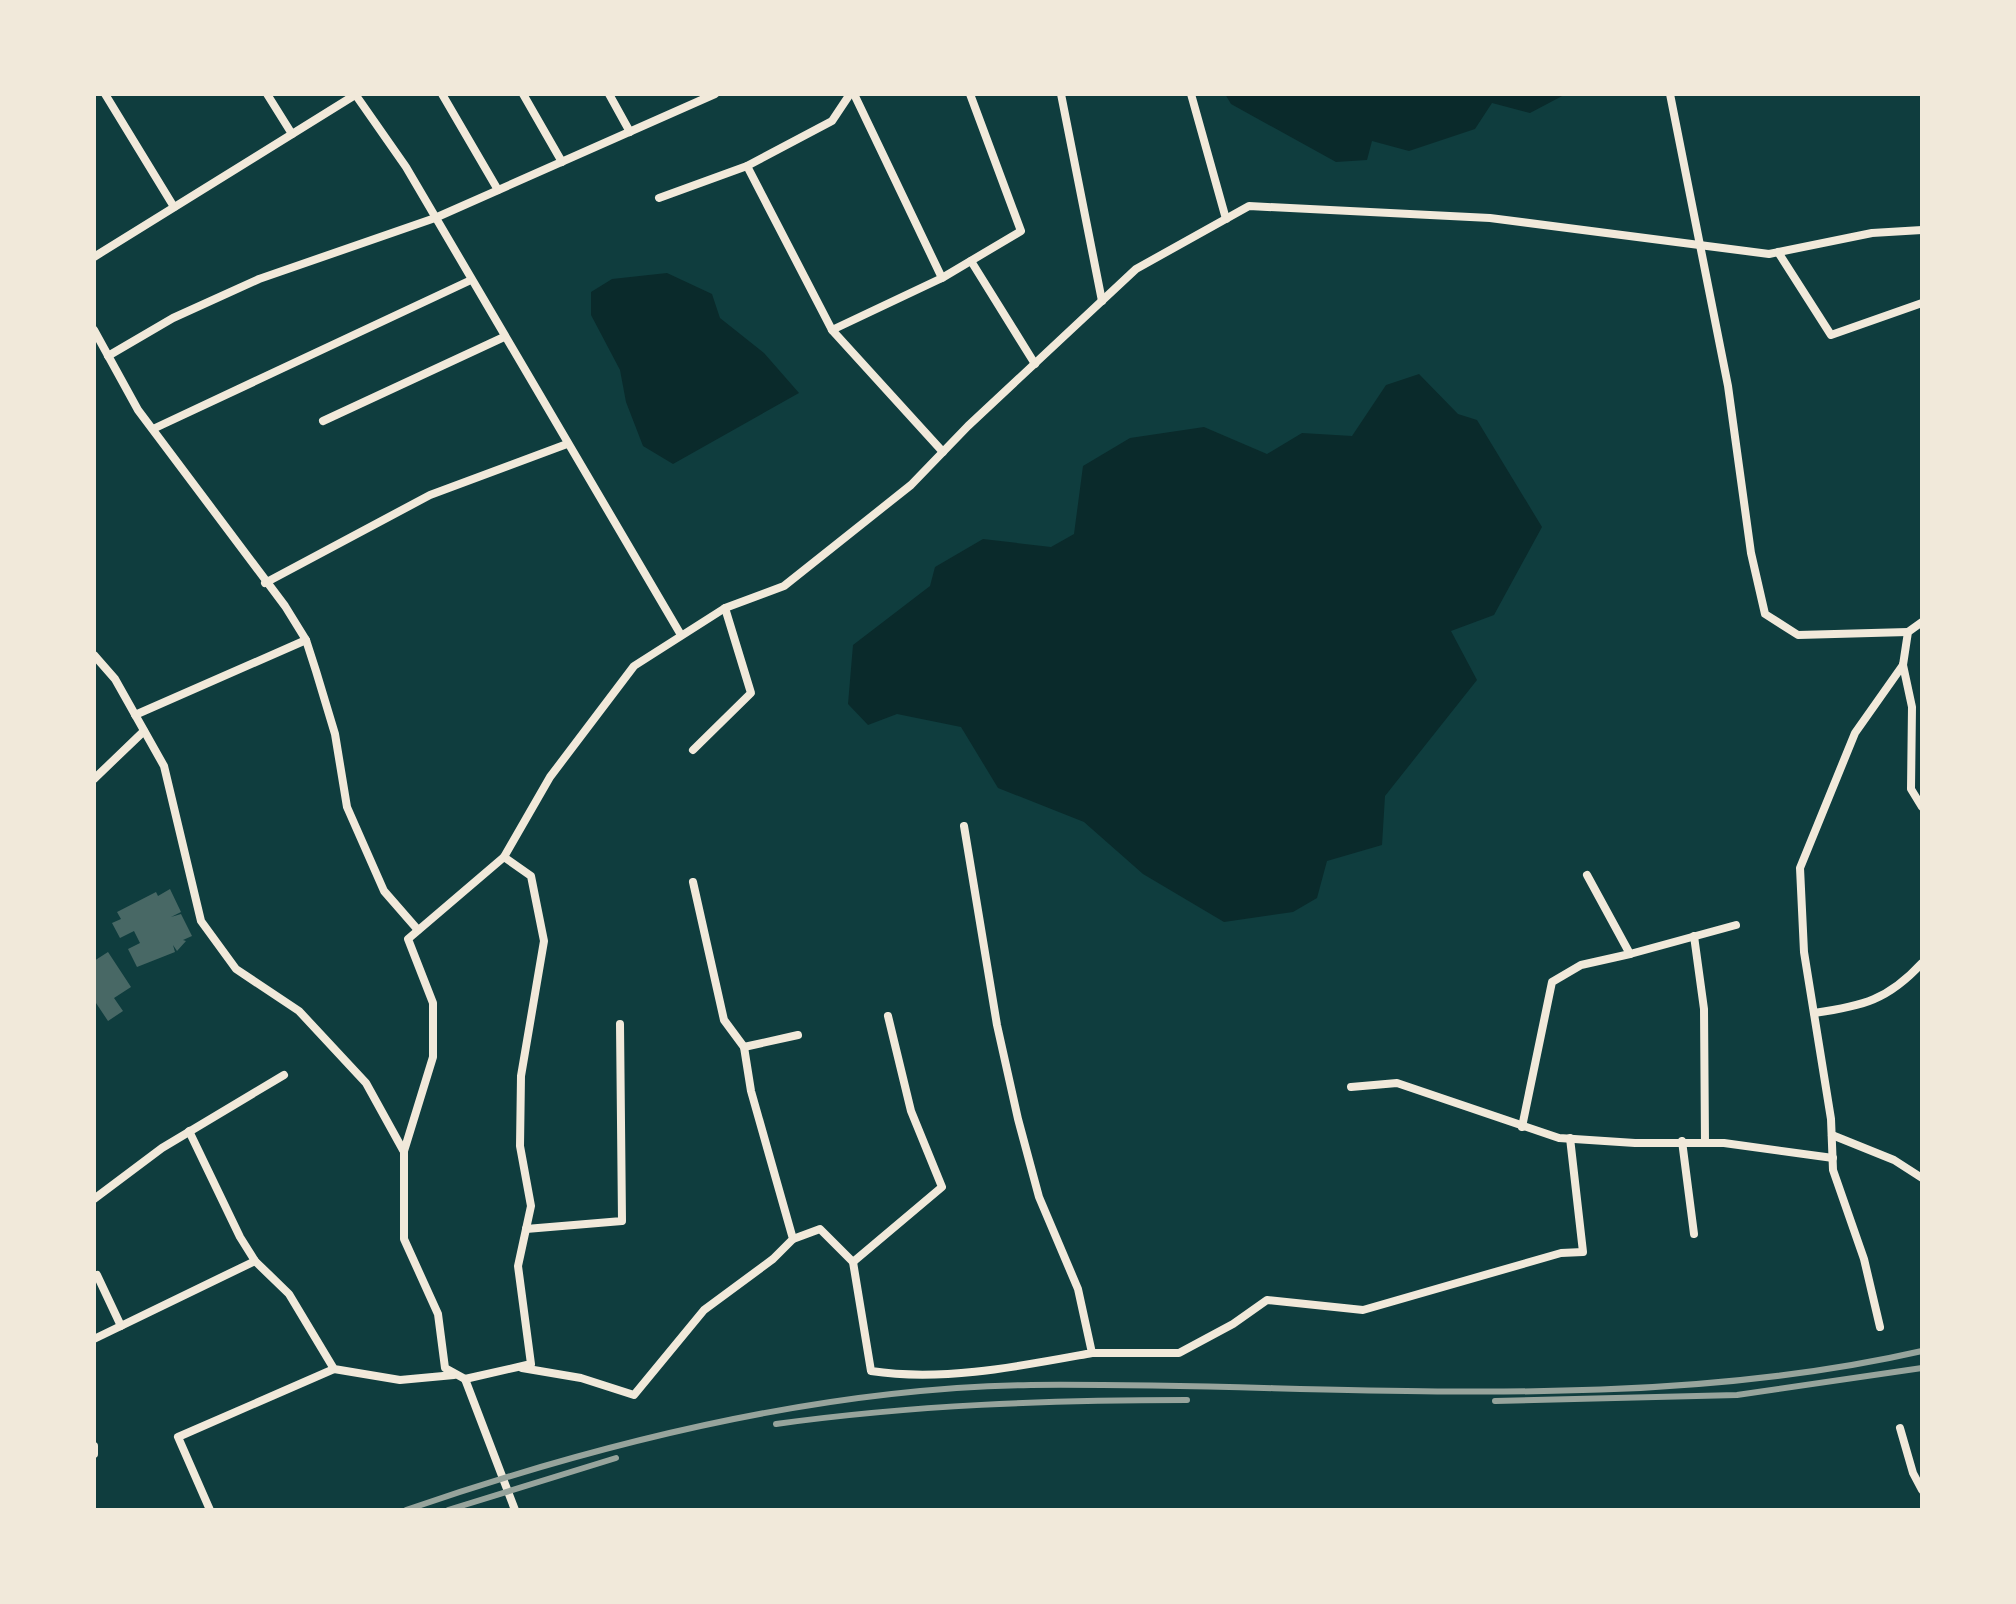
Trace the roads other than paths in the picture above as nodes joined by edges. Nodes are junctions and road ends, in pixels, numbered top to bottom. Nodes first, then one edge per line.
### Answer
1 (105, 94) edge
2 (267, 94) edge
3 (355, 94) edge
4 (442, 94) edge
5 (523, 94) edge
6 (609, 94) edge
7 (715, 94) edge
8 (852, 94) edge
9 (970, 94) edge
10 (1061, 94) edge
11 (1191, 94) edge
12 (1670, 94) edge
13 (630, 132) junction
14 (292, 134) junction
15 (562, 162) junction
16 (747, 166) junction
17 (498, 190) junction
18 (659, 198) dead end
19 (174, 207) junction
20 (435, 218) junction
21 (1226, 219) junction
22 (1922, 230) edge
23 (1697, 243) junction
24 (1778, 252) junction
25 (94, 257) edge
26 (971, 261) junction
27 (942, 278) junction
28 (471, 280) junction
29 (1102, 301) junction
30 (1922, 303) edge
31 (94, 330) edge
32 (832, 330) junction
33 (504, 337) junction
34 (108, 356) junction
35 (1035, 364) junction
36 (323, 421) dead end
37 (153, 429) junction
38 (567, 444) junction
39 (943, 452) junction
40 (265, 583) junction
41 (725, 608) junction
42 (1922, 622) edge
43 (1908, 632) junction
44 (681, 635) junction
45 (306, 640) junction
46 (94, 655) edge
47 (1903, 665) junction
48 (135, 715) junction
49 (144, 731) junction
50 (693, 750) dead end
51 (94, 779) edge
52 (1922, 807) edge
53 (964, 826) dead end
54 (504, 857) junction
55 (1587, 875) dead end
56 (693, 882) dead end
57 (1736, 925) dead end
58 (418, 930) junction
59 (1694, 936) junction
60 (1630, 954) junction
61 (1922, 963) edge
62 (1814, 1013) junction
63 (888, 1016) dead end
64 (620, 1024) dead end
65 (798, 1035) dead end
66 (744, 1047) junction
67 (284, 1075) dead end
68 (1351, 1087) dead end
69 (1522, 1127) junction
70 (189, 1131) junction
71 (1832, 1135) junction
72 (1570, 1138) junction
73 (1682, 1141) junction
74 (1705, 1142) junction
75 (404, 1151) junction
76 (1833, 1158) junction
77 (1922, 1178) edge
78 (94, 1199) edge
79 (526, 1229) junction
80 (1694, 1234) dead end
81 (793, 1239) junction
82 (255, 1261) junction
83 (853, 1262) junction
84 (97, 1275) dead end
85 (121, 1326) junction
86 (1880, 1327) dead end
87 (94, 1339) edge
88 (1092, 1353) junction
89 (522, 1368) junction
90 (334, 1369) junction
91 (454, 1375) junction
92 (465, 1379) junction
93 (1900, 1428) dead end
94 (94, 1446) edge
95 (94, 1454) edge
96 (1922, 1490) edge
97 (210, 1510) edge
98 (515, 1510) edge

1 - 19 street
2 - 14 street
3 - 14 street
3 - 20 street
4 - 17 street
5 - 15 street
6 - 13 street
7 - 13 street
8 - 16 street
8 - 27 street
9 - 26 street
10 - 29 street
11 - 21 street
12 - 23 street
13 - 15 street
14 - 19 street
15 - 17 street
16 - 18 street
16 - 32 street
17 - 20 street
19 - 25 street
20 - 28 street
20 - 34 street
21 - 23 street
21 - 29 street
22 - 24 street
23 - 24 street
23 - 43 street
24 - 30 street
26 - 27 street
26 - 35 street
27 - 32 street
28 - 33 street
28 - 37 street
29 - 35 street
31 - 34 street
32 - 39 street
33 - 36 street
33 - 38 street
34 - 37 street
35 - 39 street
37 - 40 street
38 - 40 street
38 - 44 street
39 - 41 street
40 - 45 street
41 - 44 street
41 - 50 street
42 - 43 street
43 - 47 street
44 - 54 street
45 - 48 street
45 - 58 street
46 - 48 street
47 - 52 street
47 - 62 street
48 - 49 street
49 - 51 street
49 - 75 street
53 - 88 street
54 - 58 street
54 - 79 street
55 - 60 street
56 - 66 street
57 - 59 street
58 - 75 street
59 - 60 street
59 - 74 street
60 - 69 street
61 - 62 street
62 - 71 street
63 - 83 street
64 - 79 street
65 - 66 street
66 - 81 street
67 - 70 street
68 - 69 street
69 - 72 street
70 - 78 street
70 - 82 street
71 - 76 street
71 - 77 street
72 - 73 street
72 - 88 street
73 - 74 street
73 - 80 street
74 - 76 street
75 - 91 street
76 - 86 street
79 - 89 street
81 - 83 street
81 - 89 street
82 - 85 street
82 - 90 street
83 - 88 street
84 - 85 street
85 - 87 street
89 - 92 street
90 - 91 street
90 - 97 street
91 - 92 street
92 - 98 street
93 - 96 street
94 - 95 street

